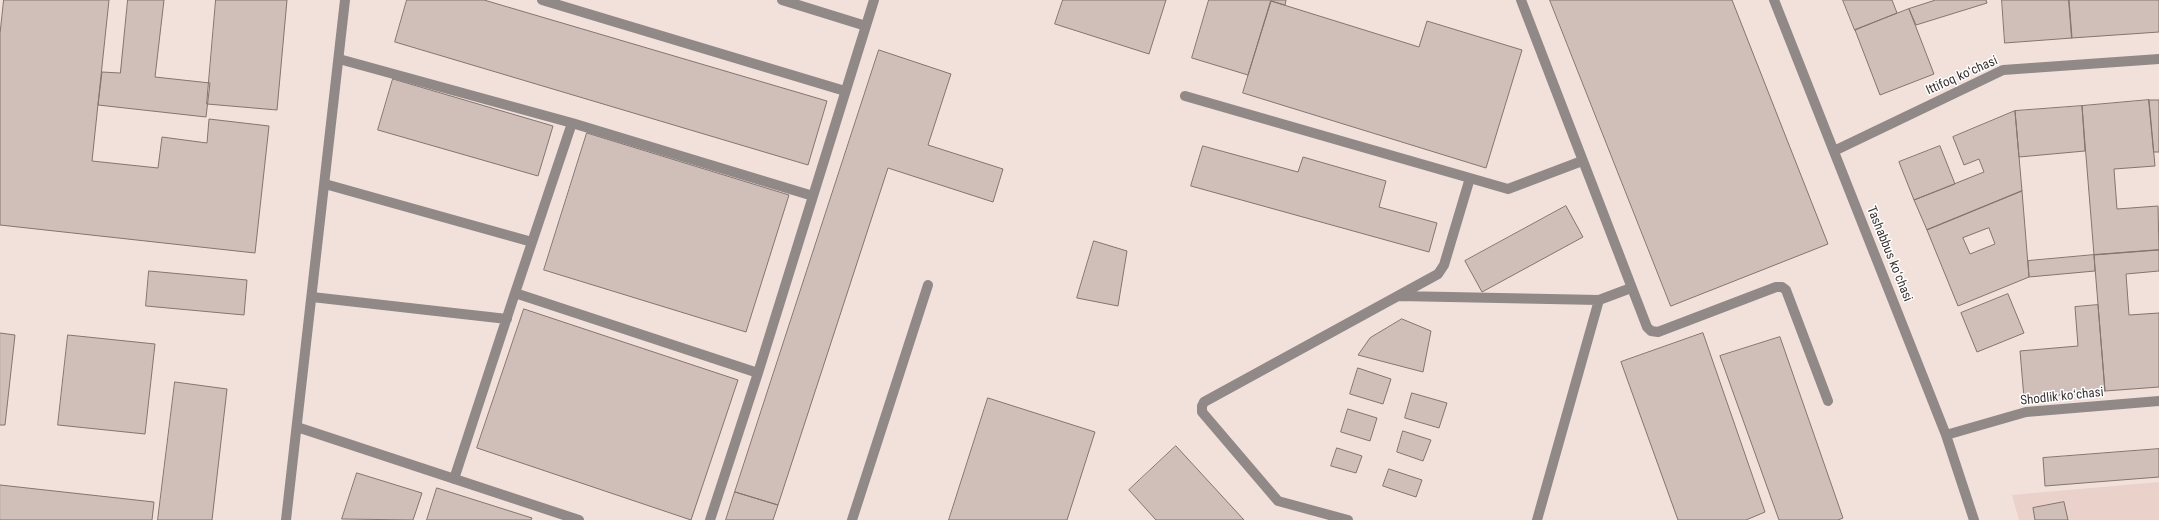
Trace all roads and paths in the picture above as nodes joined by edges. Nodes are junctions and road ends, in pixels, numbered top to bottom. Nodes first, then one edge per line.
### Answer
1 (345, 0) edge
2 (542, 0) edge
3 (782, 0) edge
4 (874, 0) edge
5 (1520, 0) edge
6 (1774, 0) edge
7 (866, 26) junction
8 (339, 59) junction
9 (2159, 59) edge
10 (845, 91) junction
11 (1185, 96) dead end
12 (572, 124) junction
13 (1834, 151) junction
14 (1582, 160) junction
15 (1470, 178) junction
16 (325, 184) junction
17 (813, 196) junction
18 (532, 242) junction
19 (928, 285) dead end
20 (1631, 288) junction
21 (516, 293) junction
22 (1397, 296) junction
23 (312, 297) junction
24 (1599, 300) junction
25 (507, 319) junction
26 (758, 373) junction
27 (1828, 401) dead end
28 (2159, 401) edge
29 (297, 427) junction
30 (1946, 435) junction
31 (454, 479) junction
32 (286, 520) edge
33 (579, 520) edge
34 (710, 520) edge
35 (852, 520) edge
36 (1348, 520) edge
37 (1537, 520) edge
38 (1974, 520) edge

1 - 8 street
2 - 10 street
3 - 7 street
4 - 7 street
5 - 14 street
6 - 13 street, Tashabbus koʻchasi
7 - 10 street
8 - 12 street
8 - 16 street
9 - 13 street, Ittifoq koʻchasi
10 - 17 street
11 - 15 street
12 - 17 street
12 - 18 street
13 - 30 street, Tashabbus koʻchasi
14 - 15 street
14 - 20 street
15 - 22 street
16 - 18 street
16 - 23 street
17 - 26 street
18 - 21 street
19 - 35 street
20 - 24 street
20 - 27 street
21 - 25 street
21 - 26 street
22 - 24 street
22 - 36 street
23 - 25 street
23 - 29 street
24 - 37 street
25 - 31 street
26 - 34 street
28 - 30 street, Shodlik koʻchasi
29 - 31 street
29 - 32 street
30 - 38 street, Tashabbus koʻchasi
31 - 33 street

